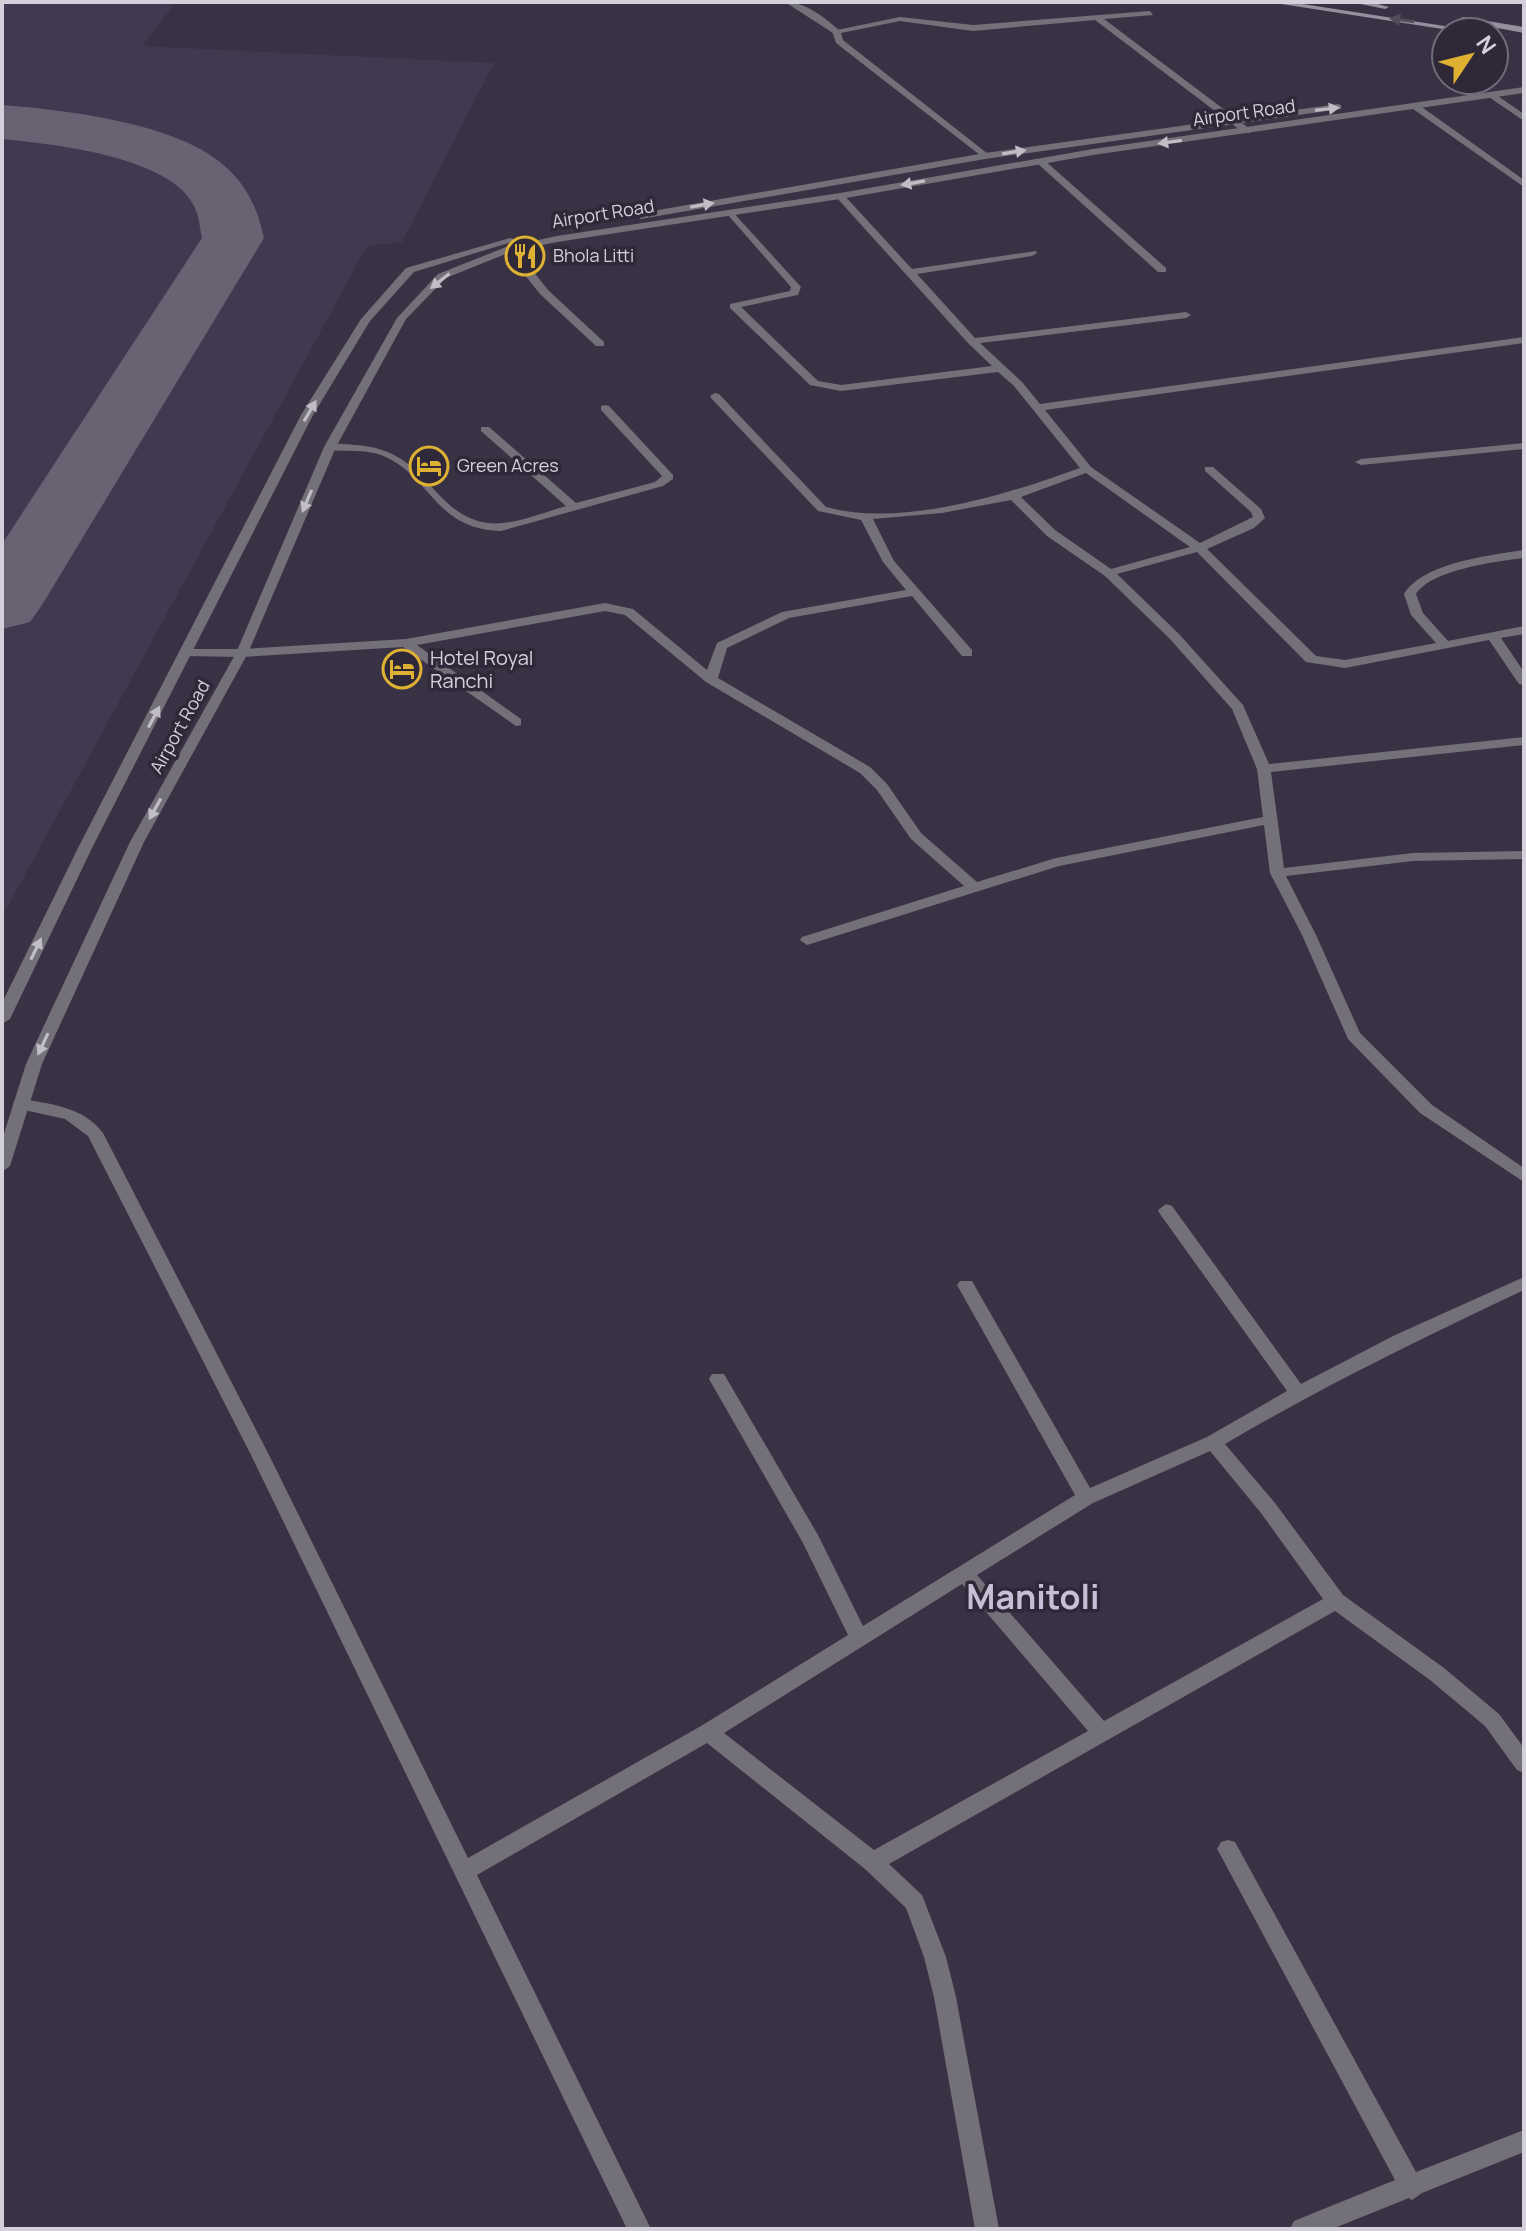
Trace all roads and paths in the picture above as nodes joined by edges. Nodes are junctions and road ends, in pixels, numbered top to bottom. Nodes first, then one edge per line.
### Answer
1 (789, 2) edge
2 (1273, 2) edge
3 (1355, 2) edge
4 (1396, 8) dead end
5 (1150, 13) dead end
6 (1438, 15) dead end
7 (1097, 18) junction
8 (1430, 25) edge
9 (1524, 30) edge
10 (836, 31) junction
11 (1524, 78) edge
12 (1486, 96) edge
13 (1493, 96) edge
14 (1416, 107) junction
15 (1524, 118) edge
16 (1234, 120) junction
17 (1247, 131) junction
18 (985, 156) junction
19 (1040, 161) junction
20 (1524, 170) edge
21 (1508, 173) junction
22 (1524, 184) edge
23 (840, 196) junction
24 (731, 213) junction
25 (510, 249) junction
26 (1032, 253) dead end
27 (1162, 270) dead end
28 (911, 272) junction
29 (1186, 315) dead end
30 (1524, 340) edge
31 (972, 341) junction
32 (600, 344) dead end
33 (1001, 368) junction
34 (715, 396) dead end
35 (605, 408) dead end
36 (1039, 408) junction
37 (485, 429) dead end
38 (1524, 446) edge
39 (330, 447) junction
40 (1361, 462) dead end
41 (1087, 469) junction
42 (1209, 469) dead end
43 (1014, 496) junction
44 (574, 507) junction
45 (865, 516) junction
46 (1199, 548) junction
47 (1524, 554) edge
48 (1109, 573) junction
49 (916, 592) junction
50 (1524, 630) edge
51 (1492, 635) junction
52 (406, 643) junction
53 (1444, 644) junction
54 (188, 653) junction
55 (242, 653) junction
56 (967, 653) dead end
57 (711, 679) junction
58 (1524, 681) edge
59 (516, 722) dead end
60 (1524, 741) edge
61 (1264, 769) junction
62 (1269, 820) junction
63 (1524, 855) edge
64 (1277, 873) junction
65 (974, 887) junction
66 (807, 940) dead end
67 (2, 1019) edge
68 (21, 1104) junction
69 (2, 1166) edge
70 (1524, 1176) edge
71 (1166, 1210) dead end
72 (1524, 1283) edge
73 (966, 1285) dead end
74 (718, 1379) dead end
75 (1298, 1393) junction
76 (1213, 1442) junction
77 (1086, 1498) junction
78 (964, 1573) junction
79 (1336, 1601) junction
80 (860, 1639) junction
81 (708, 1732) junction
82 (1102, 1733) junction
83 (1524, 1764) edge
84 (1228, 1849) dead end
85 (873, 1862) junction
86 (464, 1871) junction
87 (1524, 2141) edge
88 (1412, 2188) junction
89 (639, 2229) edge
90 (987, 2229) edge
91 (1302, 2229) edge

1 - 10 street
8 -> 2 main road
3 - 4 main road
5 - 7 street
6 - 9 main road
7 - 10 street
7 - 16 street
10 - 18 street
16 -> 11 street, Airport Road
12 - 14 street, Airport Road
13 - 15 street
14 - 17 street, Airport Road
14 - 21 street
16 - 17 street
18 -> 16 street, Airport Road
17 -> 19 street, Airport Road
54 -> 18 street, Airport Road
19 -> 23 street, Airport Road
19 - 27 street
20 - 21 street
21 - 22 street
23 - 24 street, Airport Road
23 - 28 street
24 - 25 street, Airport Road
24 - 33 street
25 - 32 street
25 -> 39 street, Airport Road
26 - 28 street
28 - 31 street
29 - 31 street
30 - 36 street
31 - 33 street
33 - 36 street
34 - 45 street
35 - 44 street
36 - 41 street
37 - 44 street
38 - 40 street
39 - 44 street
39 -> 55 street, Airport Road
41 - 43 street
41 - 46 street
42 - 46 street
43 - 45 street
43 - 48 street
45 - 49 street
46 - 48 street
46 - 53 street
47 - 53 street
48 - 61 street
49 - 56 street
49 - 57 street
50 - 51 street
51 - 53 street
51 - 58 street
52 - 55 street
52 - 57 street
52 - 59 street
54 - 55 street
67 -> 54 street, Airport Road
55 -> 68 street, Airport Road
57 - 65 street
60 - 61 street
61 - 62 street
62 - 64 street
62 - 65 street
63 - 64 street
64 - 70 street
65 - 66 street
68 - 69 street, Airport Road
68 - 86 street
71 - 75 street
72 - 75 street
73 - 77 street
74 - 80 street
75 - 76 street
76 - 77 street
76 - 79 street
77 - 78 street
78 - 80 street
78 - 82 street
79 - 82 street
79 - 83 street
80 - 81 street
81 - 85 street
81 - 86 street
82 - 85 street
84 - 88 street
85 - 90 street
86 - 89 street
87 - 88 street
88 - 91 street

